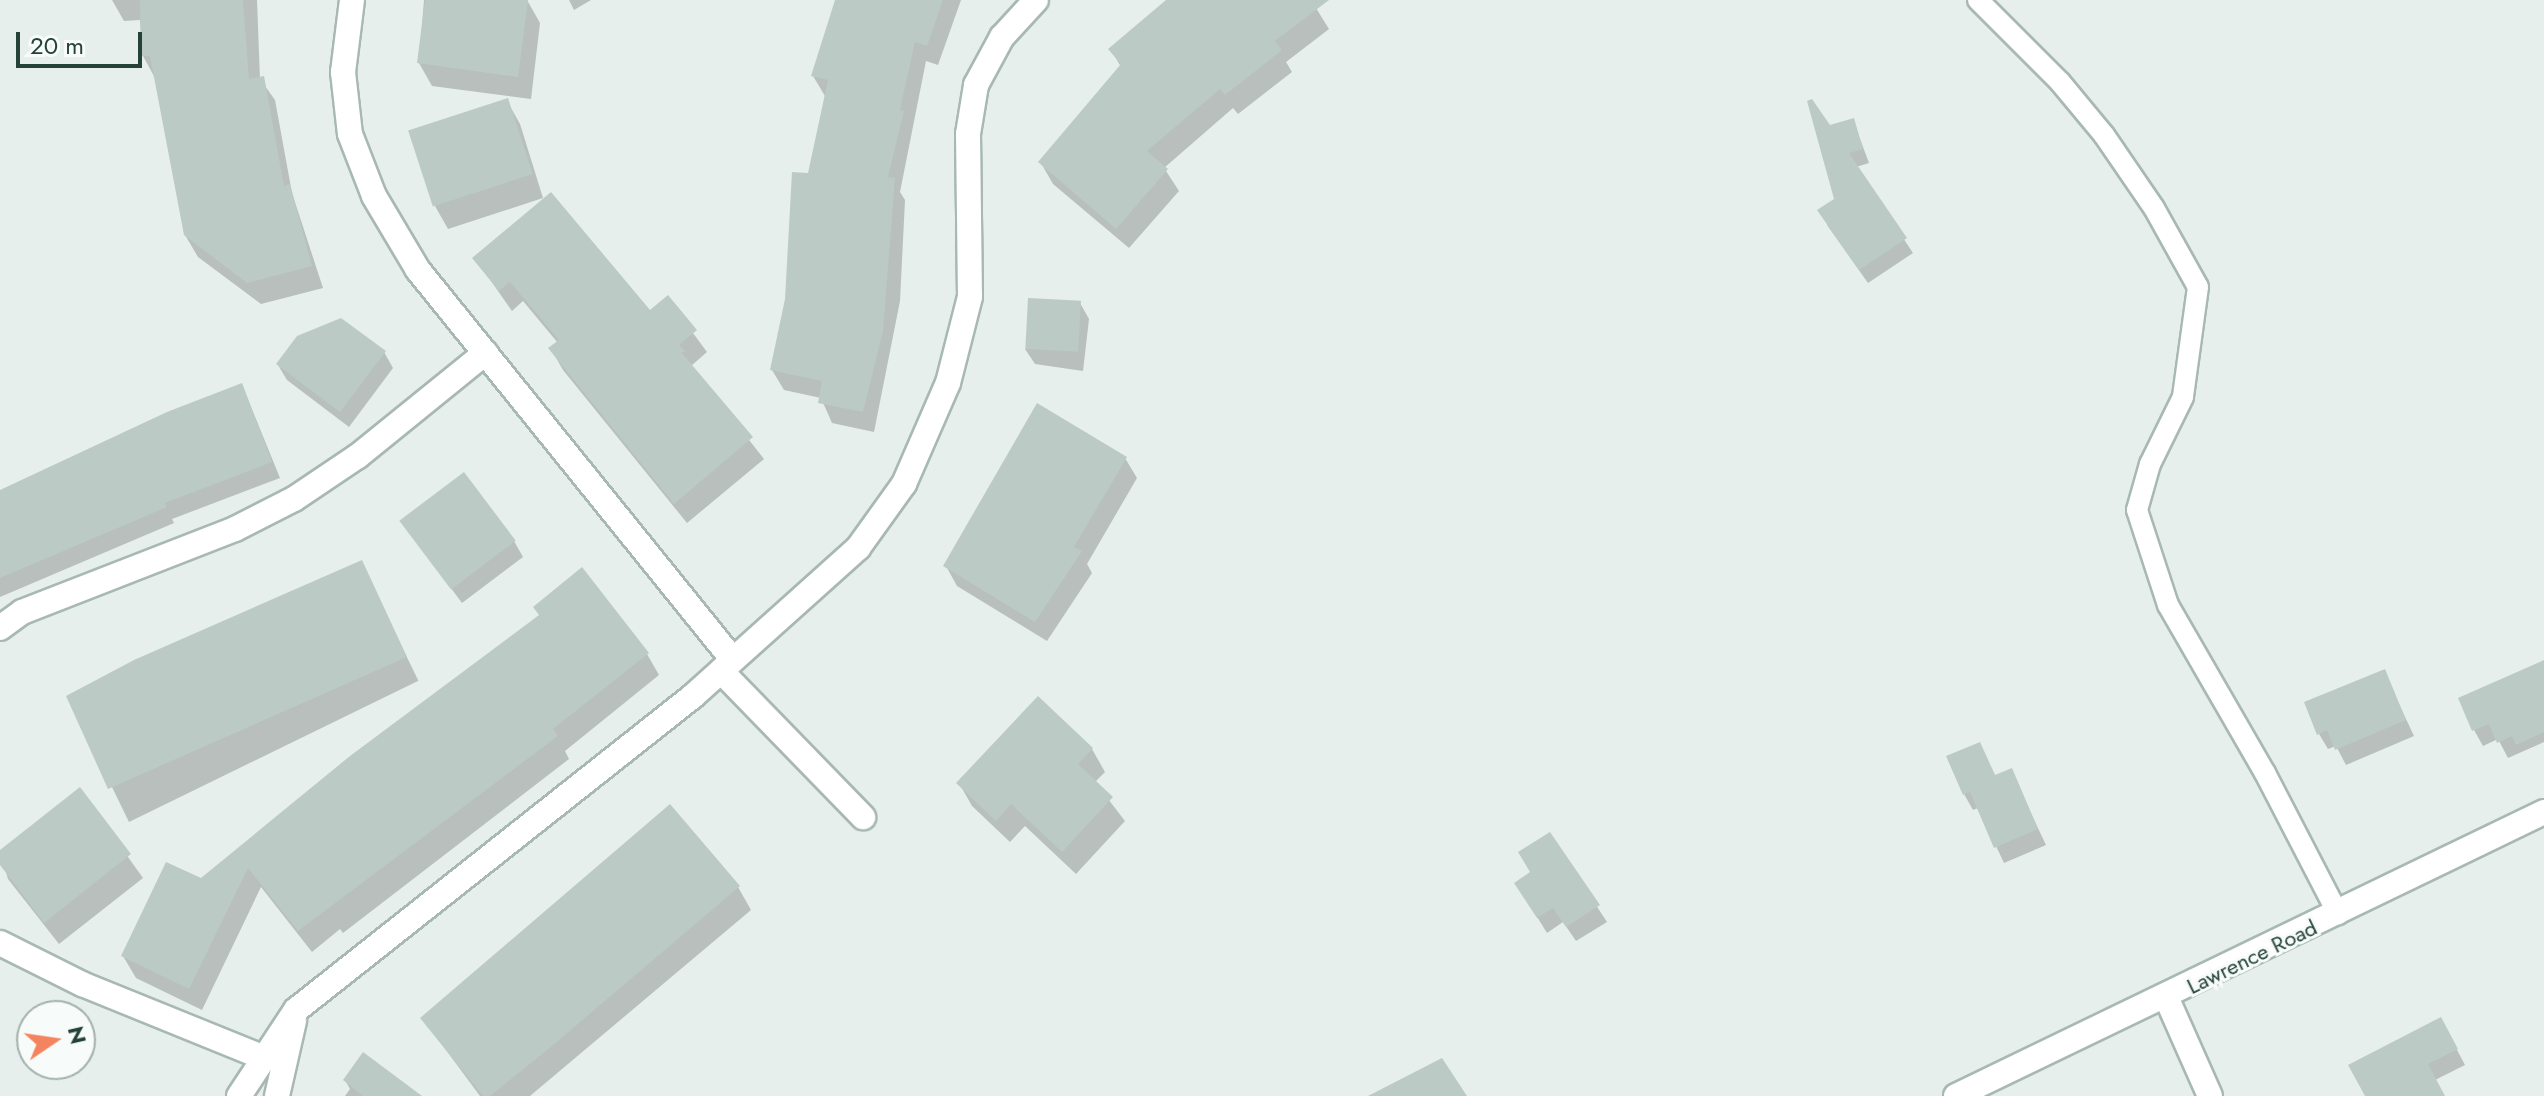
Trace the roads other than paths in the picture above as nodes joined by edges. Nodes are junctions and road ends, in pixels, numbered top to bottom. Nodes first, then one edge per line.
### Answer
1 (352, 0) edge
2 (1036, 0) edge
3 (1978, 0) edge
4 (485, 353) junction
5 (0, 628) edge
6 (727, 666) junction
7 (2544, 812) edge
8 (863, 817) dead end
9 (2338, 914) junction
10 (0, 943) edge
11 (2167, 999) junction
12 (296, 1010) junction
13 (262, 1057) junction
14 (239, 1096) edge
15 (277, 1096) edge
16 (1956, 1096) edge
17 (2210, 1096) edge

1 - 4 street
2 - 6 street
3 - 9 lane
4 - 5 street
4 - 6 street
6 - 8 street
6 - 12 street
7 - 9 street, Lawrence Road
9 - 11 street, Lawrence Road
10 - 13 street
11 - 16 street, Lawrence Road
11 - 17 street
12 - 13 street
12 - 15 street
13 - 14 street

